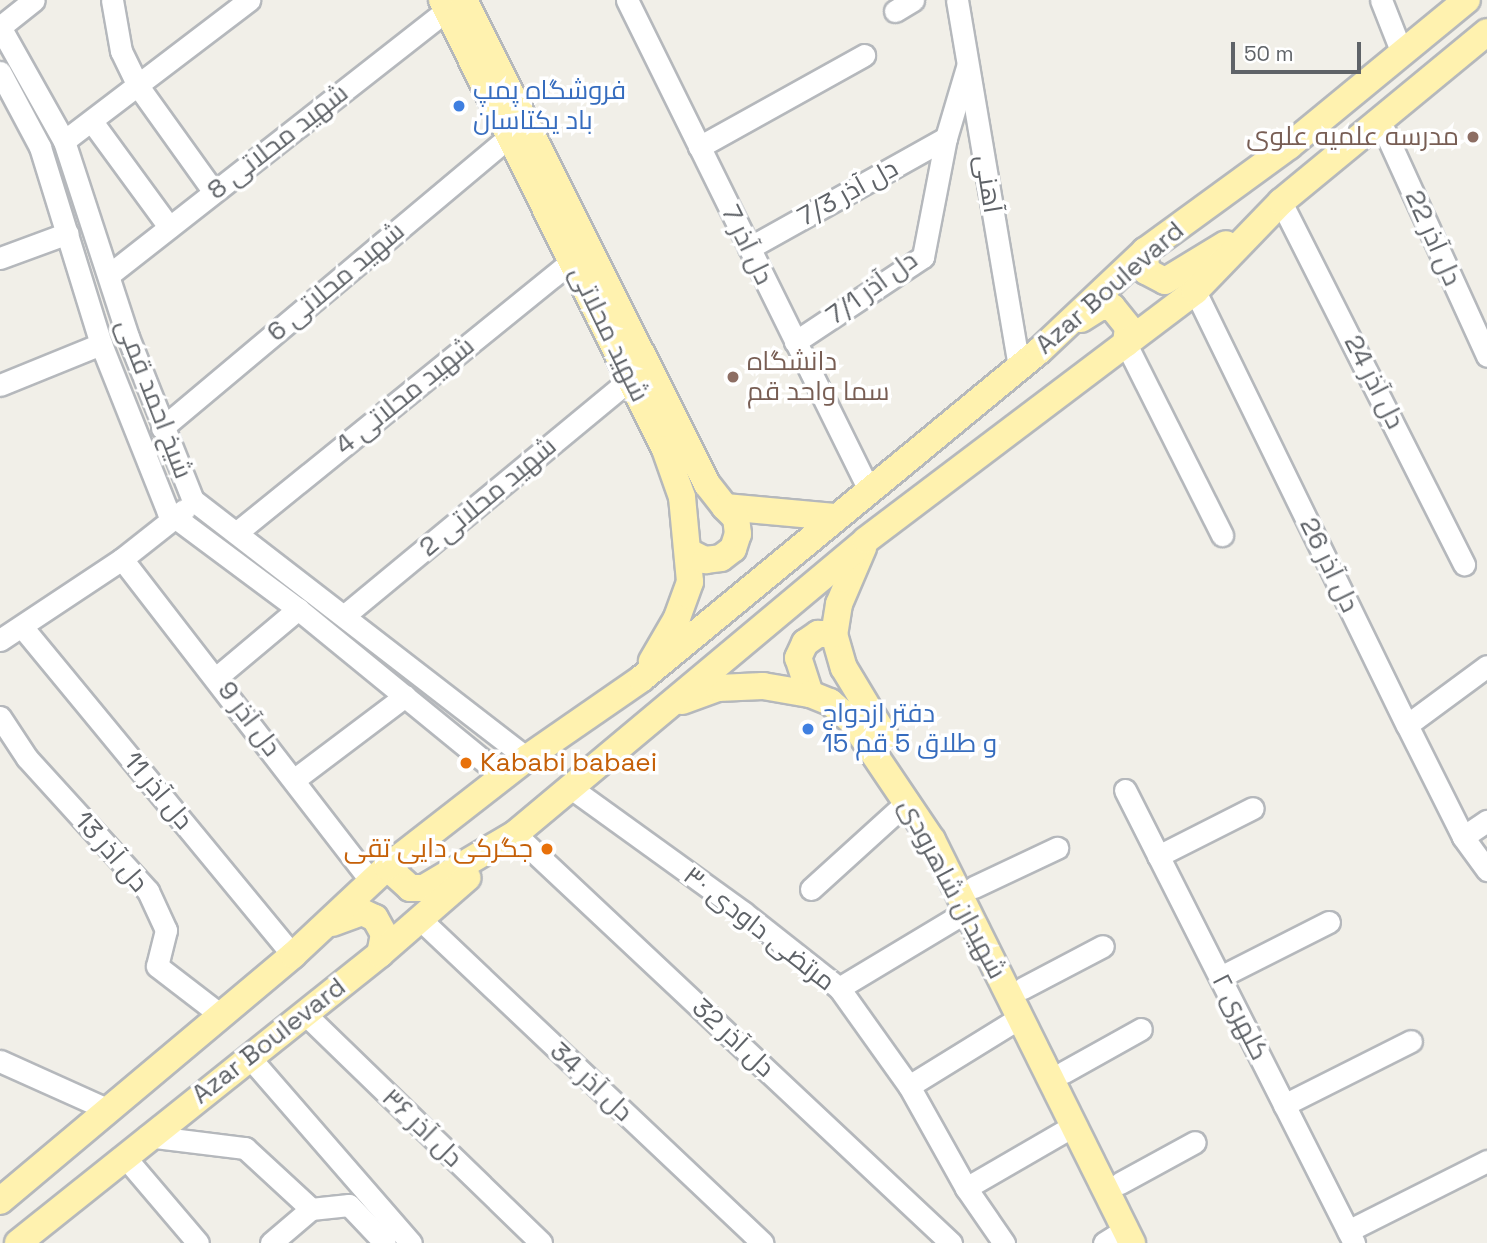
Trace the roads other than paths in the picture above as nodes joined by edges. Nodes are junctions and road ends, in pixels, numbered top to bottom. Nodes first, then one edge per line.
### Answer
1 (34, 0) edge
2 (112, 0) edge
3 (249, 0) edge
4 (626, 0) edge
5 (914, 0) edge
6 (957, 0) edge
7 (1381, 0) edge
8 (1467, 0) edge
9 (451, 3) edge
10 (895, 11) dead end
11 (0, 27) edge
12 (1487, 32) edge
13 (1402, 53) junction
14 (864, 55) dead end
15 (968, 62) junction
16 (26, 71) junction
17 (3, 77) edge
18 (138, 86) junction
19 (1380, 121) junction
20 (93, 123) junction
21 (510, 135) junction
22 (946, 138) junction
23 (64, 141) junction
24 (699, 147) junction
25 (214, 192) junction
26 (1275, 208) junction
27 (169, 227) junction
28 (68, 233) junction
29 (749, 248) junction
30 (1145, 251) junction
31 (0, 258) edge
32 (573, 260) junction
33 (110, 274) junction
34 (1195, 291) junction
35 (795, 342) junction
36 (101, 344) junction
37 (1126, 344) junction
38 (1487, 356) edge
39 (1029, 360) junction
40 (631, 378) junction
41 (0, 385) edge
42 (162, 428) junction
43 (869, 490) junction
44 (193, 500) junction
45 (725, 507) junction
46 (835, 517) junction
47 (176, 518) junction
48 (236, 533) junction
49 (1222, 535) dead end
50 (866, 540) junction
51 (691, 553) junction
52 (122, 559) junction
53 (1464, 564) dead end
54 (298, 610) junction
55 (345, 615) junction
56 (23, 628) junction
57 (834, 634) junction
58 (0, 640) edge
59 (1487, 666) edge
60 (217, 677) junction
61 (641, 679) junction
62 (810, 694) junction
63 (405, 696) junction
64 (664, 708) junction
65 (0, 718) edge
66 (1407, 725) junction
67 (497, 735) junction
68 (480, 758) junction
69 (527, 758) junction
70 (502, 777) junction
71 (295, 779) junction
72 (571, 789) junction
73 (1125, 790) dead end
74 (908, 801) junction
75 (1253, 808) dead end
76 (1487, 821) edge
77 (515, 834) junction
78 (1464, 837) junction
79 (1057, 848) dead end
80 (1158, 856) junction
81 (1487, 870) edge
82 (380, 874) junction
83 (811, 889) dead end
84 (970, 899) junction
85 (421, 920) junction
86 (1329, 922) dead end
87 (318, 932) junction
88 (1103, 946) dead end
89 (380, 954) junction
90 (293, 955) junction
91 (1220, 977) junction
92 (839, 988) junction
93 (1023, 988) junction
94 (304, 1013) junction
95 (222, 1016) junction
96 (1019, 1018) junction
97 (1141, 1028) dead end
98 (1411, 1041) dead end
99 (250, 1058) junction
100 (0, 1061) edge
101 (1064, 1072) junction
102 (908, 1086) junction
103 (1284, 1105) junction
104 (109, 1110) junction
105 (1073, 1126) junction
106 (147, 1136) junction
107 (1195, 1142) dead end
108 (124, 1156) junction
109 (1487, 1161) edge
110 (1120, 1183) junction
111 (965, 1188) junction
112 (356, 1198) junction
113 (0, 1202) edge
114 (311, 1209) junction
115 (1351, 1237) edge
116 (1120, 1239) edge
117 (18, 1243) edge
118 (198, 1243) edge
119 (271, 1243) edge
120 (385, 1243) edge
121 (411, 1243) edge
122 (541, 1243) edge
123 (762, 1243) edge
124 (951, 1243) edge
125 (1004, 1243) edge
126 (1150, 1243) edge

1 - 11 street
2 - 18 street
3 - 18 street
4 - 24 street, دل آذر 7
5 - 10 street
6 - 15 street, آهنی
7 - 13 street
8 - 13 main road, Azar Boulevard
9 - 21 main road, شهید محلاتی
9 - 25 street, شهید محلاتی 8
9 - 45 main road, شهید محلاتی
11 - 16 street, شیخ احمد قمی
12 - 19 main road, Azar Boulevard
13 - 30 main road, Azar Boulevard
14 - 24 street
15 - 22 street, دل آذر 7/1
15 - 39 street, آهنی
16 - 17 street
16 - 23 street, شیخ احمد قمی
17 - 28 street, شیخ احمد قمی
18 - 20 street
18 - 25 street
19 - 26 main road, Azar Boulevard
19 - 38 street, دل آذر 22
20 - 23 street
20 - 27 street
21 - 32 main road, شهید محلاتی
21 - 42 street, شهید محلاتی 6
22 - 29 street, دل آذر 7/3
22 - 35 street, دل آذر 7/1
23 - 33 street, شیخ احمد قمی
24 - 29 street, دل آذر 7
25 - 27 street, شهید محلاتی 8
26 - 30 main road
26 - 34 main road, Azar Boulevard
26 - 53 street, دل آذر 24
27 - 33 street, شهید محلاتی 8
28 - 31 street
28 - 36 street, شیخ احمد قمی
29 - 35 street, دل آذر 7
30 - 39 main road, Azar Boulevard
32 - 40 main road, شهید محلاتی
32 - 48 street, شهید محلاتی 4
33 - 42 street, شیخ احمد قمی
34 - 37 main road, Azar Boulevard
34 - 66 street, دل آذر 26
35 - 43 street, دل آذر 7
36 - 41 street
36 - 47 street, شیخ احمد قمی
37 - 39 main road
37 - 49 street
37 - 50 main road, Azar Boulevard
39 - 43 main road, Azar Boulevard
40 - 51 main road, شهید محلاتی
40 - 55 street, شهید محلاتی 2
42 - 44 street, شیخ احمد قمی
43 - 46 main road, Azar Boulevard
44 - 47 street
44 - 48 street, شیخ احمد قمی
45 - 46 main road
45 - 51 main road, شهید محلاتی
46 - 61 main road, Azar Boulevard
47 - 52 street
47 - 54 street, شیخ احمد قمی
48 - 55 street, شیخ احمد قمی
50 - 57 main road, شهیدان شاهرودی
50 - 64 main road, Azar Boulevard
51 - 61 main road, شهید محلاتی
52 - 56 street
52 - 60 street, دل آذر 9
54 - 60 street
54 - 63 street, شیخ احمد قمی
55 - 67 street, شیخ احمد قمی
56 - 58 street
56 - 90 street, دل آذر 11
57 - 62 main road
57 - 84 main road, شهیدان شاهرودی
59 - 66 street
60 - 71 street, دل آذر 9
61 - 69 main road, Azar Boulevard
62 - 64 main road, شهیدان شاهرودی
62 - 74 main road, شهیدان شاهرودی
63 - 68 street, شیخ احمد قمی
63 - 71 street
64 - 72 main road, Azar Boulevard
65 - 95 street, دل آذر 13
66 - 78 street, دل آذر 26
67 - 68 street
67 - 69 street, شیخ احمد قمی
68 - 70 street, شیخ احمد قمی
69 - 70 main road, Azar Boulevard
70 - 82 main road, Azar Boulevard
71 - 82 street, دل آذر 9
72 - 77 main road, Azar Boulevard
72 - 92 street, ۳۰ مرتضی داودی
73 - 80 street, کلهری ۲
74 - 83 street
74 - 84 main road, شهیدان شاهرودی
75 - 80 street
76 - 78 street
77 - 82 main road
77 - 85 main road, Azar Boulevard
77 - 124 street, دل آذر 32
78 - 81 street, دل آذر 26
79 - 84 street
80 - 91 street, کلهری ۲
82 - 87 main road, Azar Boulevard
84 - 92 street
84 - 93 main road, شهیدان شاهرودی
84 - 96 main road, شهیدان شاهرودی
85 - 89 main road, Azar Boulevard
85 - 123 street, دل آذر 34
86 - 91 street
87 - 89 main road
87 - 90 main road, Azar Boulevard
88 - 93 street
89 - 94 main road, Azar Boulevard
90 - 95 main road, Azar Boulevard
91 - 103 street, کلهری ۲
92 - 102 street, ۳۰ مرتضی داودی
93 - 101 main road, شهیدان شاهرودی
94 - 99 main road, Azar Boulevard
94 - 122 street, دل آذر ۳۶
95 - 104 main road, Azar Boulevard
96 - 102 street
96 - 105 main road, شهیدان شاهرودی
97 - 101 street
98 - 103 street
99 - 106 main road, Azar Boulevard
99 - 112 street
100 - 104 street
101 - 110 main road, شهیدان شاهرودی
102 - 111 street, ۳۰ مرتضی داودی
103 - 115 street, کلهری ۲
104 - 113 main road, Azar Boulevard
105 - 111 street
105 - 116 main road, شهیدان شاهرودی
106 - 108 main road, Azar Boulevard
106 - 114 street
107 - 110 street
108 - 117 main road, Azar Boulevard
108 - 118 street
109 - 115 street
110 - 126 main road, شهیدان شاهرودی
111 - 125 street, ۳۰ مرتضی داودی
112 - 114 street
112 - 120 street
112 - 121 street
114 - 119 street

